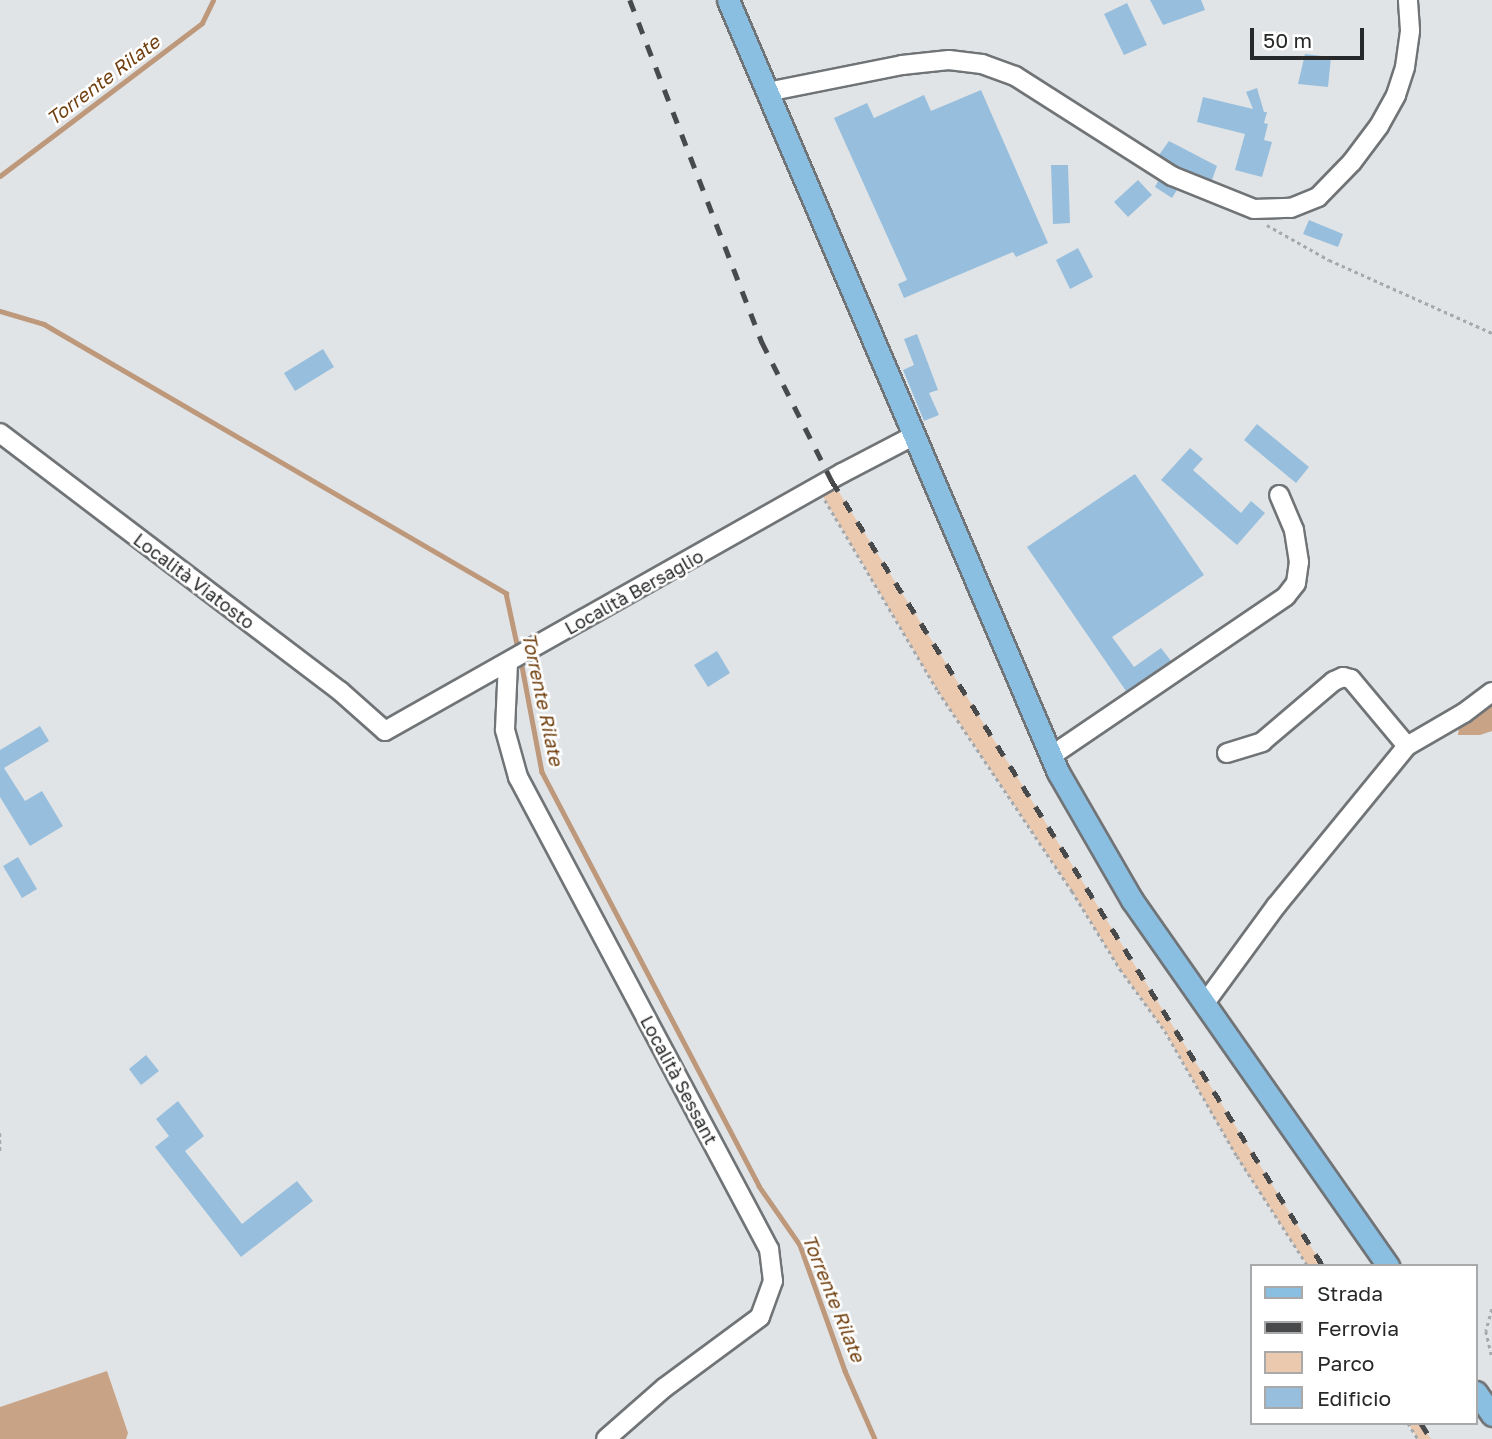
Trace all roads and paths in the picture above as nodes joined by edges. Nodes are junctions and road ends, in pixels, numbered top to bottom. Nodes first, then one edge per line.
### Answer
1 (728, 0) edge
2 (1408, 0) edge
3 (767, 92) junction
4 (1254, 209) junction
5 (1492, 333) edge
6 (0, 433) edge
7 (915, 435) junction
8 (813, 491) junction
9 (1279, 495) dead end
10 (516, 659) junction
11 (1492, 692) edge
12 (385, 731) joint
13 (1408, 746) junction
14 (1227, 753) dead end
15 (1051, 756) junction
16 (1205, 1003) junction
17 (0, 1133) edge
18 (0, 1153) edge
19 (1307, 1264) edge
20 (1387, 1264) edge
21 (1492, 1310) edge
22 (1492, 1356) edge
23 (1478, 1395) edge
24 (1492, 1415) edge
25 (606, 1439) edge

1 - 3 main road
2 - 4 street
3 - 4 street
3 - 7 main road
4 - 5 path
6 - 12 street, Località Viatosto
7 - 8 street, Località Bersaglio
7 - 15 main road
8 - 10 street, Località Bersaglio
8 - 19 path
9 - 15 street
10 - 12 street, Località Bersaglio
10 - 25 street, Località Sessant
11 - 13 street
13 - 14 street
13 - 16 street
15 - 16 main road
16 - 20 main road
17 - 18 path
21 - 22 path
23 - 24 main road

